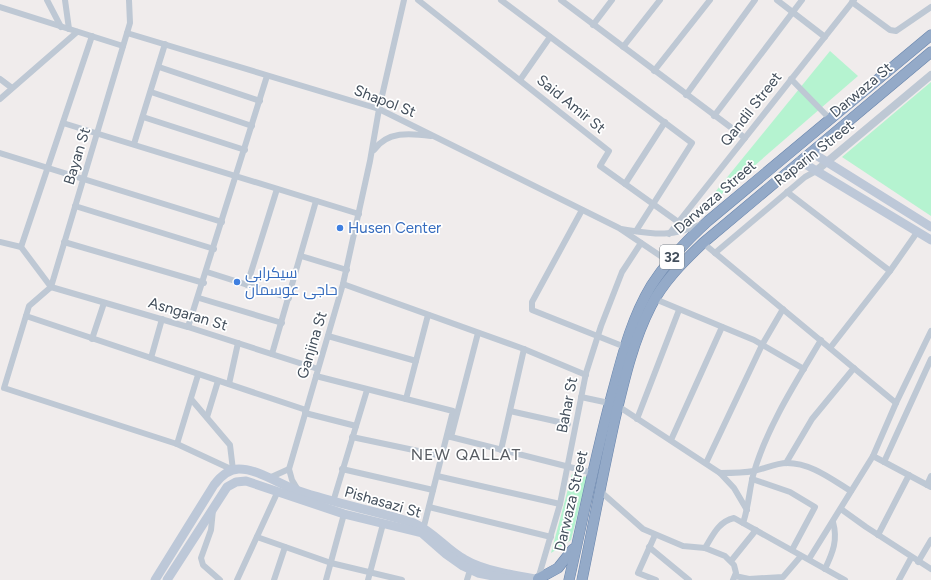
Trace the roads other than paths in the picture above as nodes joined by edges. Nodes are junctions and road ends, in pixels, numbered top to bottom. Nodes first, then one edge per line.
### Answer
1 (47, 0) edge
2 (65, 0) edge
3 (129, 0) edge
4 (404, 0) edge
5 (418, 0) edge
6 (501, 0) edge
7 (612, 0) edge
8 (660, 0) edge
9 (710, 0) edge
10 (755, 0) edge
11 (777, 0) edge
12 (802, 0) edge
13 (564, 1) edge
14 (853, 1) edge
15 (0, 7) edge
16 (931, 7) edge
17 (793, 12) junction
18 (593, 25) junction
19 (62, 27) junction
20 (69, 29) junction
21 (77, 32) junction
22 (127, 33) junction
23 (931, 35) edge
24 (92, 36) junction
25 (550, 37) junction
26 (825, 37) junction
27 (165, 44) junction
28 (124, 46) junction
29 (623, 47) junction
30 (931, 52) edge
31 (159, 67) junction
32 (654, 71) junction
33 (931, 75) edge
34 (267, 76) junction
35 (0, 79) edge
36 (791, 79) junction
37 (520, 80) junction
38 (12, 88) junction
39 (151, 92) junction
40 (686, 95) junction
41 (0, 99) edge
42 (260, 101) junction
43 (379, 109) junction
44 (714, 116) junction
45 (143, 117) junction
46 (830, 119) junction
47 (665, 122) junction
48 (63, 123) junction
49 (252, 126) junction
50 (97, 133) junction
51 (745, 138) junction
52 (445, 141) junction
53 (134, 144) junction
54 (245, 150) junction
55 (811, 152) junction
56 (0, 153) edge
57 (370, 161) junction
58 (800, 161) junction
59 (827, 163) junction
60 (48, 168) junction
61 (816, 171) junction
62 (236, 176) junction
63 (83, 180) junction
64 (625, 184) junction
65 (277, 189) junction
66 (787, 192) junction
67 (316, 201) junction
68 (652, 204) junction
69 (75, 206) junction
70 (582, 210) junction
71 (359, 214) junction
72 (708, 221) junction
73 (222, 222) junction
74 (678, 222) junction
75 (931, 227) edge
76 (619, 228) junction
77 (688, 229) junction
78 (636, 231) junction
79 (918, 231) junction
80 (669, 234) junction
81 (931, 240) edge
82 (0, 242) edge
83 (64, 242) junction
84 (641, 243) junction
85 (703, 243) junction
86 (21, 247) junction
87 (214, 249) junction
88 (715, 253) junction
89 (301, 256) junction
90 (668, 261) junction
91 (347, 270) junction
92 (890, 271) junction
93 (207, 272) junction
94 (204, 283) junction
95 (343, 284) junction
96 (247, 285) junction
97 (51, 286) junction
98 (199, 298) junction
99 (289, 298) junction
100 (654, 300) junction
101 (104, 302) junction
102 (783, 309) junction
103 (679, 310) junction
104 (428, 315) junction
105 (26, 316) junction
106 (162, 319) junction
107 (282, 323) junction
108 (188, 327) junction
109 (722, 327) junction
110 (931, 331) edge
111 (478, 333) junction
112 (328, 336) junction
113 (597, 337) junction
114 (92, 339) junction
115 (821, 340) junction
116 (238, 343) junction
117 (762, 345) junction
118 (625, 347) junction
119 (830, 348) junction
120 (524, 349) junction
121 (272, 354) junction
122 (151, 358) junction
123 (931, 359) edge
124 (416, 360) junction
125 (854, 368) junction
126 (318, 369) junction
127 (804, 369) junction
128 (198, 375) junction
129 (586, 375) junction
130 (316, 376) junction
131 (218, 381) junction
132 (229, 384) junction
133 (367, 390) junction
134 (581, 397) junction
135 (191, 399) junction
136 (406, 400) junction
137 (896, 403) junction
138 (614, 404) junction
139 (306, 411) junction
140 (510, 411) junction
141 (207, 417) junction
142 (638, 419) junction
143 (568, 424) dead end
144 (356, 426) junction
145 (352, 437) junction
146 (449, 437) junction
147 (671, 440) junction
148 (177, 444) junction
149 (501, 450) junction
150 (442, 456) junction
151 (873, 456) junction
152 (884, 462) junction
153 (706, 463) junction
154 (786, 463) junction
155 (568, 467) junction
156 (289, 469) junction
157 (342, 469) junction
158 (233, 470) junction
159 (754, 471) junction
160 (593, 473) junction
161 (720, 473) junction
162 (909, 475) junction
163 (437, 476) junction
164 (931, 476) edge
165 (267, 478) junction
166 (752, 479) junction
167 (236, 482) junction
168 (929, 486) edge
169 (433, 490) junction
170 (278, 491) junction
171 (298, 491) junction
172 (600, 491) junction
173 (851, 491) junction
174 (333, 502) junction
175 (560, 504) junction
176 (429, 507) junction
177 (213, 509) junction
178 (841, 509) junction
179 (747, 510) junction
180 (344, 514) junction
181 (833, 522) junction
182 (743, 523) junction
183 (383, 524) junction
184 (756, 530) junction
185 (423, 531) junction
186 (655, 535) junction
187 (878, 535) junction
188 (257, 537) junction
189 (551, 537) junction
190 (578, 539) junction
191 (931, 540) edge
192 (285, 547) junction
193 (649, 547) junction
194 (705, 548) junction
195 (792, 550) junction
196 (801, 556) junction
197 (911, 558) junction
198 (731, 560) junction
199 (809, 560) junction
200 (918, 562) junction
201 (330, 563) junction
202 (471, 566) junction
203 (826, 569) junction
204 (931, 569) edge
205 (370, 572) junction
206 (679, 573) junction
207 (734, 578) edge
208 (155, 580) edge
209 (167, 580) edge
210 (220, 580) edge
211 (237, 580) edge
212 (274, 580) edge
213 (326, 580) edge
214 (368, 580) edge
215 (402, 580) edge
216 (467, 580) edge
217 (512, 580) edge
218 (539, 580) edge
219 (569, 580) edge
220 (582, 580) edge
221 (656, 580) edge
222 (676, 580) edge
223 (689, 580) edge
224 (750, 580) edge
225 (846, 580) edge
226 (900, 580) edge

1 - 19 street
2 - 20 street
3 - 22 street, Bayan St
4 - 43 street, Ganjina St
5 - 37 street, Said Amir St
6 - 25 street
7 - 18 street
8 - 29 street
9 - 32 street
10 - 40 street
11 - 17 street
12 - 17 street
13 - 18 street
14 - 16 street
14 - 26 street, Qandil Street
15 - 19 street
17 - 26 street
17 - 44 street
18 - 29 street
19 - 20 street
20 - 21 street
21 - 24 street
21 - 38 street
22 - 27 street, Shapol St
22 - 28 street, Bayan St
23 - 46 highway, Darwaza Street / 32
24 - 28 street
24 - 48 street
25 - 37 street
25 - 47 street
26 - 36 street, Qandil Street
27 - 31 street
27 - 34 street, Shapol St
28 - 50 street, Bayan St
29 - 32 street
30 - 55 highway, Darwaza St / 32
31 - 39 street
31 - 42 street
32 - 40 street
33 - 59 street, Raparin Street
34 - 42 street
34 - 43 street, Shapol St
35 - 38 street
36 - 46 street
36 - 51 street, Qandil Street
37 - 64 street, Said Amir St
38 - 41 street
39 - 45 street
39 - 49 street
40 - 44 street
42 - 49 street
43 - 52 street, Shapol St
43 - 57 street, Ganjina St
44 - 51 street
45 - 53 street
45 - 54 street
46 - 72 highway, Darwaza Street / 32
47 - 64 street
47 - 68 street
48 - 50 street
48 - 60 street
49 - 54 street
50 - 53 street
50 - 63 street, Bayan St
51 - 74 street, Qandil Street
52 - 57 street
52 - 70 street, Shapol St
53 - 62 street
54 - 62 street
55 - 58 highway, 32
55 - 59 main road
56 - 60 street
57 - 71 street, Ganjina St
58 - 61 main road
58 - 85 highway, 32
59 - 61 street, Raparin Street
59 - 75 main road
60 - 63 street
60 - 86 street
61 - 66 street, Raparin Street
61 - 79 main road
62 - 65 street
62 - 73 street
63 - 69 street, Bayan St
63 - 73 street
64 - 68 street, Said Amir St
65 - 67 street
65 - 96 street
66 - 88 street, Raparin Street
66 - 92 street
67 - 71 street
67 - 89 street
68 - 74 street, Said Amir St
68 - 78 street
69 - 83 street, Bayan St
69 - 87 street
70 - 76 street, Shapol St
70 - 113 street
71 - 91 street, Ganjina St
72 - 77 street
72 - 90 highway, Darwaza Street / 32
73 - 87 street
74 - 77 street, Said Amir St
74 - 80 street, Qandil Street
76 - 78 street
76 - 84 street
77 - 80 street
78 - 80 street
79 - 81 main road
79 - 92 street
82 - 86 street
83 - 94 street
83 - 97 street, Bayan St
84 - 90 street
84 - 113 street, Bahar St
85 - 88 street
85 - 100 highway, 32
86 - 97 street
87 - 93 street
88 - 102 street
89 - 91 street
89 - 99 street
90 - 118 highway, Darwaza Street / 32
91 - 95 street, Ganjina St
92 - 119 street
93 - 94 street
93 - 96 street
94 - 98 street
95 - 104 street
95 - 112 street, Ganjina St
96 - 99 street
97 - 101 street, Asngaran St
97 - 105 street
98 - 107 street
98 - 108 street
99 - 107 street
100 - 103 street
100 - 138 highway, 32
101 - 106 street, Asngaran St
101 - 114 street
102 - 115 street
102 - 117 street
103 - 109 street
103 - 142 street
104 - 111 street
104 - 124 street
105 - 114 street
105 - 148 street
106 - 108 street, Asngaran St
106 - 122 street
107 - 121 street
108 - 116 street, Asngaran St
109 - 117 street
109 - 147 street
110 - 137 street
111 - 120 street
111 - 146 street
112 - 124 street
112 - 126 street, Ganjina St
113 - 118 street
113 - 129 street, Bahar St
114 - 122 street
115 - 119 street
115 - 127 street
116 - 121 street, Asngaran St
116 - 132 street
117 - 127 street
117 - 153 street
118 - 138 highway, Darwaza Street / 32
119 - 125 street
120 - 129 street
120 - 140 street
121 - 126 street, Asngaran St
122 - 128 street
123 - 152 street
124 - 136 street
125 - 137 street
125 - 154 street
126 - 130 street, Ganjina St
127 - 159 street
128 - 131 street
128 - 135 street
129 - 134 street, Bahar St
130 - 133 street
130 - 139 street, Ganjina St
131 - 132 street
131 - 141 street
132 - 139 street
133 - 136 street
133 - 144 street
134 - 138 street
134 - 155 street, Bahar St
135 - 141 street
135 - 148 street
136 - 146 street
137 - 151 street
138 - 142 street
138 - 160 highway, Darwaza Street / 32
138 - 172 highway, 32
139 - 144 street
139 - 156 street, Ganjina St
140 - 143 street
140 - 149 street
141 - 158 street
142 - 147 street
144 - 145 street
145 - 150 street
145 - 157 street
146 - 149 street
146 - 150 street
147 - 153 street
148 - 158 street
149 - 155 street
150 - 163 street
151 - 152 street
151 - 173 street
152 - 162 street
153 - 161 street
154 - 159 street
154 - 173 street
155 - 160 street
155 - 175 street, Bahar St
156 - 165 street
156 - 171 street
157 - 169 street
157 - 174 street
158 - 165 main road, Pishasazi St
158 - 167 main road
158 - 208 main road
159 - 161 street
159 - 166 street
160 - 190 highway, Darwaza Street / 32
161 - 179 street
162 - 168 street
162 - 187 street
163 - 169 street
163 - 175 street
164 - 168 street
165 - 171 main road, Pishasazi St
166 - 179 street
166 - 195 street
167 - 170 main road, Pishasazi St
167 - 177 main road
169 - 176 street
170 - 180 main road, Pishasazi St
170 - 188 street
171 - 174 main road, Pishasazi St
172 - 186 street
172 - 220 highway, 32
173 - 178 street
174 - 185 main road, Pishasazi St
175 - 189 street, Bahar St
176 - 185 street
176 - 189 street
177 - 209 main road
177 - 210 street
178 - 181 street
178 - 187 street
179 - 182 street
180 - 183 main road, Pishasazi St
180 - 201 street
181 - 199 street
181 - 203 street
182 - 184 street
182 - 194 street
183 - 185 main road, Pishasazi St
183 - 205 street
184 - 195 street
184 - 198 street
185 - 202 main road, Pishasazi St
186 - 193 street
186 - 194 street
187 - 197 street
188 - 192 street
188 - 211 street
189 - 218 street, Bahar St
190 - 218 highway
190 - 219 highway, Darwaza Street / 32
191 - 200 street
192 - 201 street
192 - 212 street
193 - 206 street
193 - 221 street
194 - 198 street
195 - 196 street
196 - 199 street
196 - 224 street
197 - 200 street
197 - 226 street
198 - 207 street
199 - 203 street
200 - 204 street
201 - 205 street
201 - 213 street
202 - 216 street
202 - 217 main road, Pishasazi St
202 - 218 main road, Pishasazi St
203 - 225 street
205 - 214 street
205 - 215 street
206 - 222 street
206 - 223 street
207 - 224 street

